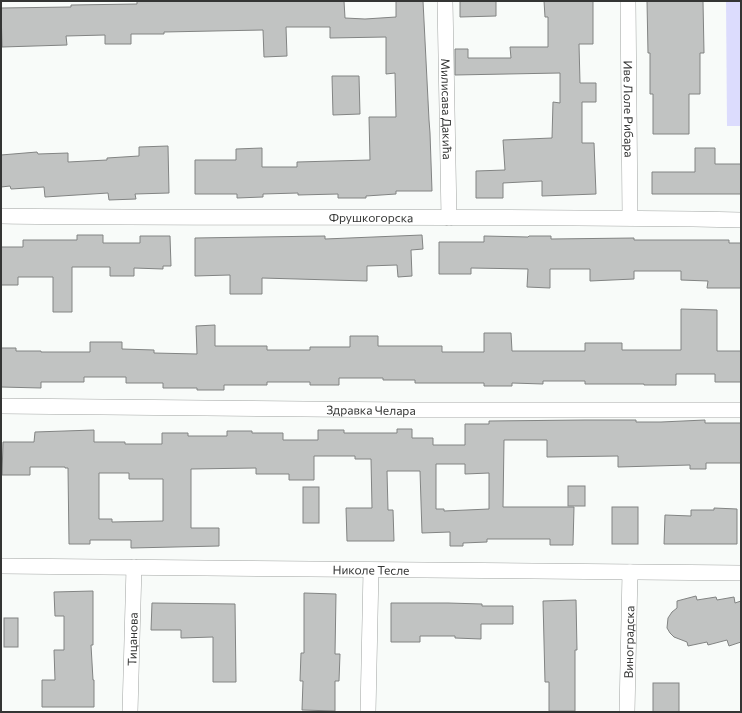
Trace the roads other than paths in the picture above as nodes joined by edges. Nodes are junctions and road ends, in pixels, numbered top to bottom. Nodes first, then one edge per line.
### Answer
1 (445, 1) edge
2 (628, 1) edge
3 (1, 216) edge
4 (449, 218) junction
5 (630, 218) junction
6 (741, 220) edge
7 (1, 406) edge
8 (741, 410) edge
9 (1, 566) edge
10 (134, 567) junction
11 (371, 570) junction
12 (630, 572) junction
13 (741, 573) edge
14 (130, 712) edge
15 (368, 712) edge
16 (627, 712) edge

1 - 4 street, Милисава Дакића
2 - 5 street, Иве Лоле Рибара
3 - 4 street, Фрушкогорска
4 - 5 street, Фрушкогорска
5 - 6 street, Фрушкогорска
7 - 8 street, Здравка Челара
9 - 10 street, Николе Тесле
10 - 11 street, Николе Тесле
10 - 14 street, Тицанова
11 - 12 street, Николе Тесле
11 - 15 street
12 - 13 street, Николе Тесле
12 - 16 street, Виноградска

